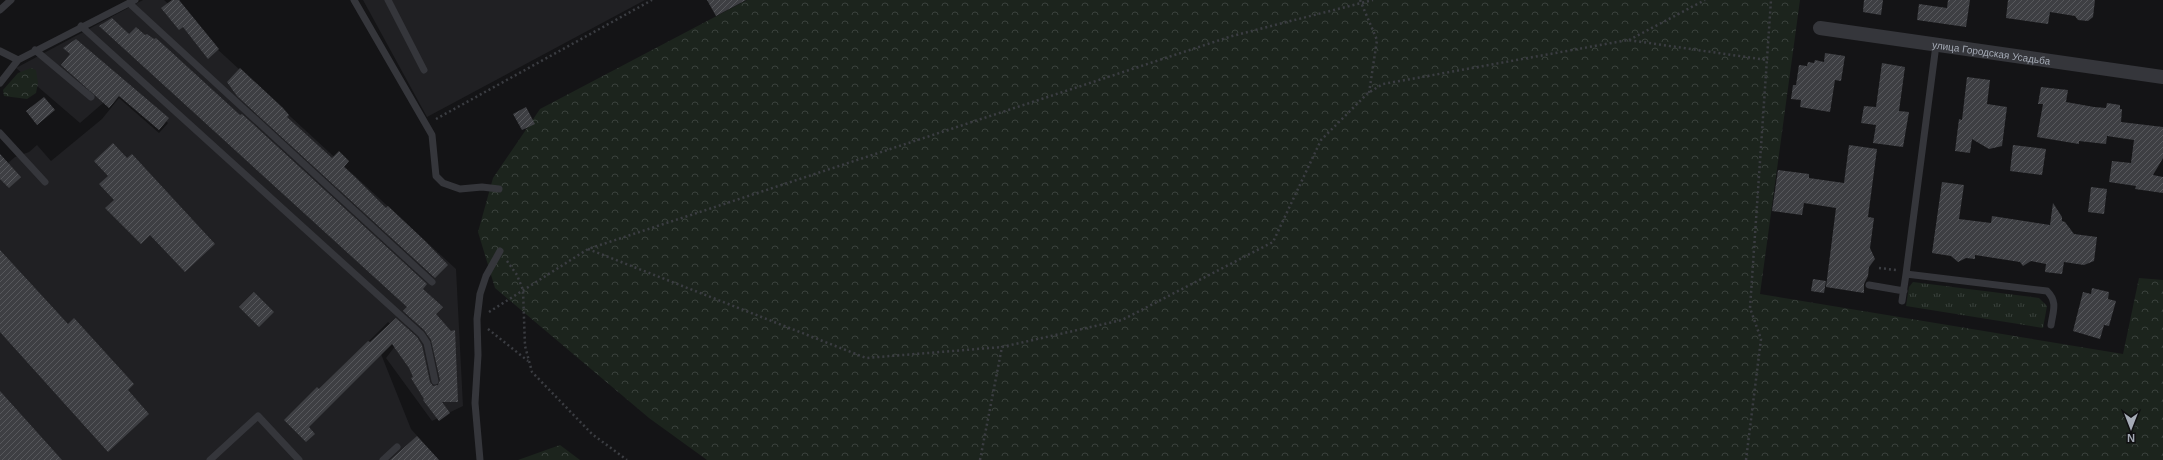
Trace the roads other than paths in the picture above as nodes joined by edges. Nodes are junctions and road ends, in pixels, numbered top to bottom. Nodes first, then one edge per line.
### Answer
1 (11, 0) edge
2 (354, 0) edge
3 (388, 0) edge
4 (132, 2) edge
5 (0, 10) edge
6 (81, 26) junction
7 (1820, 28) dead end
8 (1936, 46) junction
9 (35, 50) junction
10 (0, 51) edge
11 (18, 60) junction
12 (424, 70) dead end
13 (2163, 77) edge
14 (0, 83) edge
15 (91, 98) dead end
16 (0, 133) edge
17 (45, 182) dead end
18 (499, 189) dead end
19 (500, 251) road end
20 (1906, 273) junction
21 (432, 282) dead end
22 (1869, 285) dead end
23 (1904, 291) junction
24 (1902, 301) dead end
25 (2051, 325) dead end
26 (436, 380) dead end
27 (397, 447) dead end
28 (210, 460) edge
29 (299, 460) edge
30 (382, 460) edge
31 (480, 460) edge

1 - 5 lane
2 - 18 lane
3 - 12 lane
4 - 6 lane
4 - 21 lane
6 - 9 lane
6 - 26 lane
7 - 8 street, улица Городская Усадьба
8 - 13 street, улица Городская Усадьба
8 - 20 lane
9 - 11 lane
9 - 15 lane
10 - 11 lane
11 - 14 lane
16 - 17 lane
19 - 31 lane
20 - 23 lane
20 - 25 lane
22 - 23 lane
23 - 24 lane
27 - 30 lane
28 - 29 lane

